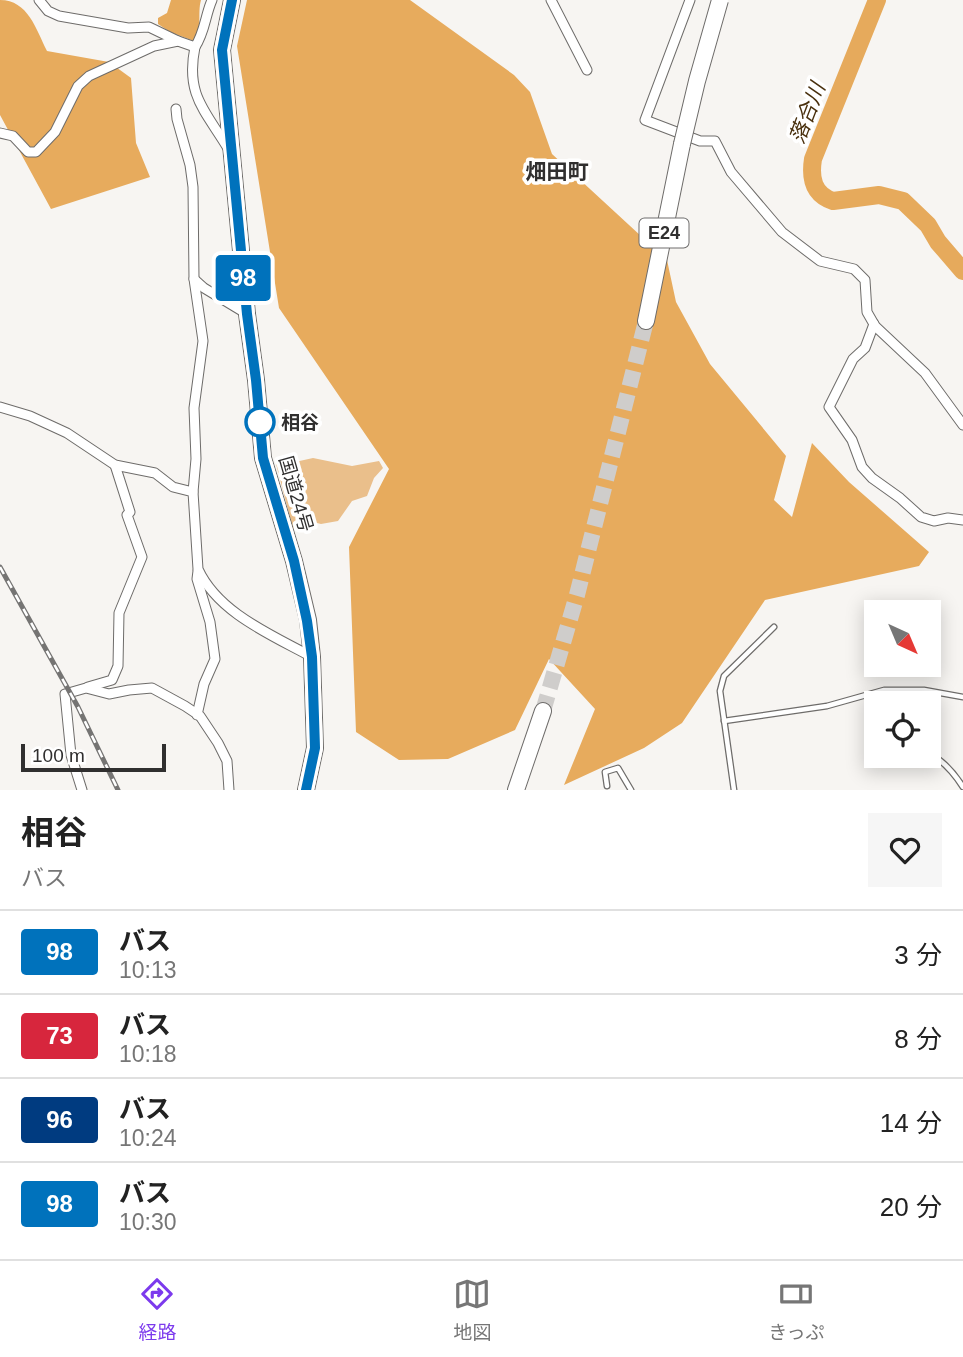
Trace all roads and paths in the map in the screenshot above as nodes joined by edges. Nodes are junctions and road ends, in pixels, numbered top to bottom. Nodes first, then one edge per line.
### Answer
1 (39, 0) edge
2 (212, 0) edge
3 (232, 0) edge
4 (551, 0) edge
5 (690, 0) edge
6 (720, 0) edge
7 (178, 41) junction
8 (195, 47) junction
9 (587, 70) dead end
10 (176, 109) dead end
11 (0, 133) edge
12 (231, 155) junction
13 (194, 279) junction
14 (247, 314) junction
15 (646, 321) tunnel mouth
16 (874, 324) junction
17 (0, 407) edge
18 (963, 425) edge
19 (115, 465) junction
20 (193, 492) junction
21 (963, 520) edge
22 (198, 569) junction
23 (774, 627) dead end
24 (312, 657) junction
25 (86, 688) junction
26 (963, 697) edge
27 (542, 711) tunnel mouth
28 (197, 715) junction
29 (724, 722) junction
30 (941, 761) edge
31 (607, 786) dead end
32 (963, 787) edge
33 (82, 790) edge
34 (229, 790) edge
35 (306, 790) edge
36 (516, 790) edge
37 (631, 790) edge
38 (734, 790) edge

1 - 7 street
2 - 8 street
3 - 12 highway, 国道24号
4 - 9 street
5 - 16 street
6 - 15 highway, E24, bridge
7 - 8 street
7 - 11 street
8 - 12 street
10 - 13 street
12 - 14 highway, 国道24号
13 - 14 street
13 - 20 street
14 - 24 highway, 国道24号
16 - 18 street
16 - 21 street
17 - 19 street
19 - 20 street
19 - 25 street
20 - 22 street
22 - 24 street
22 - 28 street
23 - 29 lane
24 - 35 highway, 国道24号
25 - 28 street
25 - 33 street
26 - 29 lane
27 - 36 highway
28 - 34 street
29 - 38 lane
30 - 32 lane
31 - 37 lane

